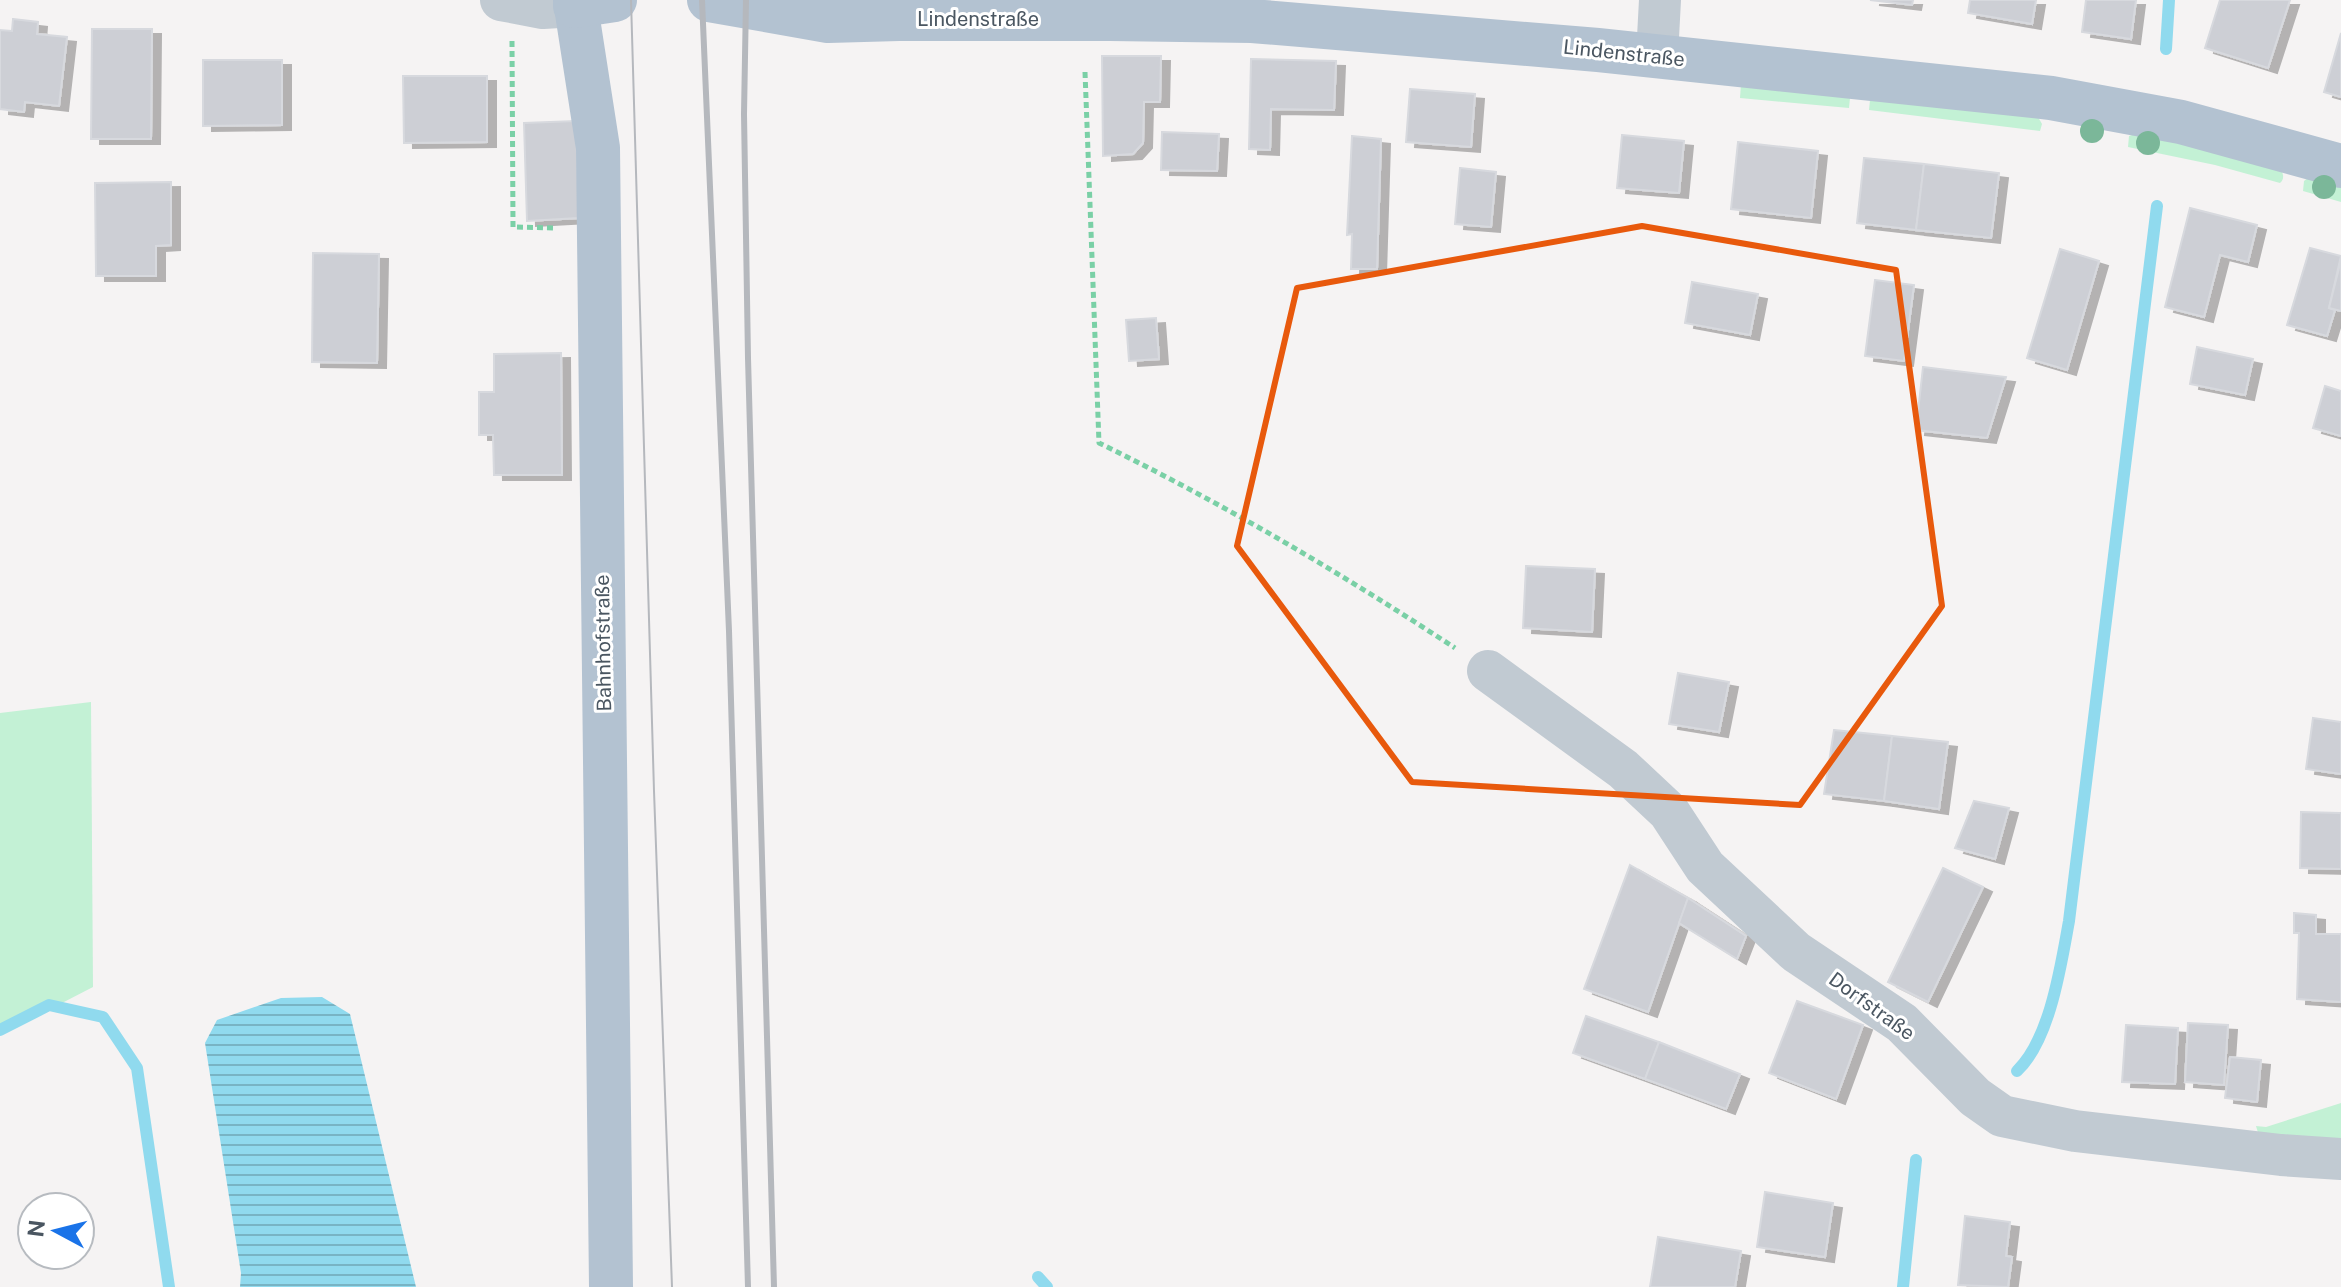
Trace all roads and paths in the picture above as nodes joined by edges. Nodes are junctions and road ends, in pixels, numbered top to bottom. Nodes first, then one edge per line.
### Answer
1 (709, 0) edge
2 (827, 0) edge
3 (1660, 0) edge
4 (588, 2) edge
5 (506, 16) edge
6 (899, 19) junction
7 (1657, 56) junction
8 (1085, 72) dead end
9 (2341, 166) edge
10 (566, 228) dead end
11 (1488, 671) joint
12 (2341, 1159) edge
13 (611, 1287) edge

1 - 6 main road, Lindenstraße
2 - 6 main road, Lindenstraße
3 - 7 street
4 - 5 street
4 - 13 main road, Bahnhofstraße
5 - 10 path
6 - 7 main road, Lindenstraße
7 - 9 main road, Lindenstraße
8 - 11 path
11 - 12 street, Dorfstraße

